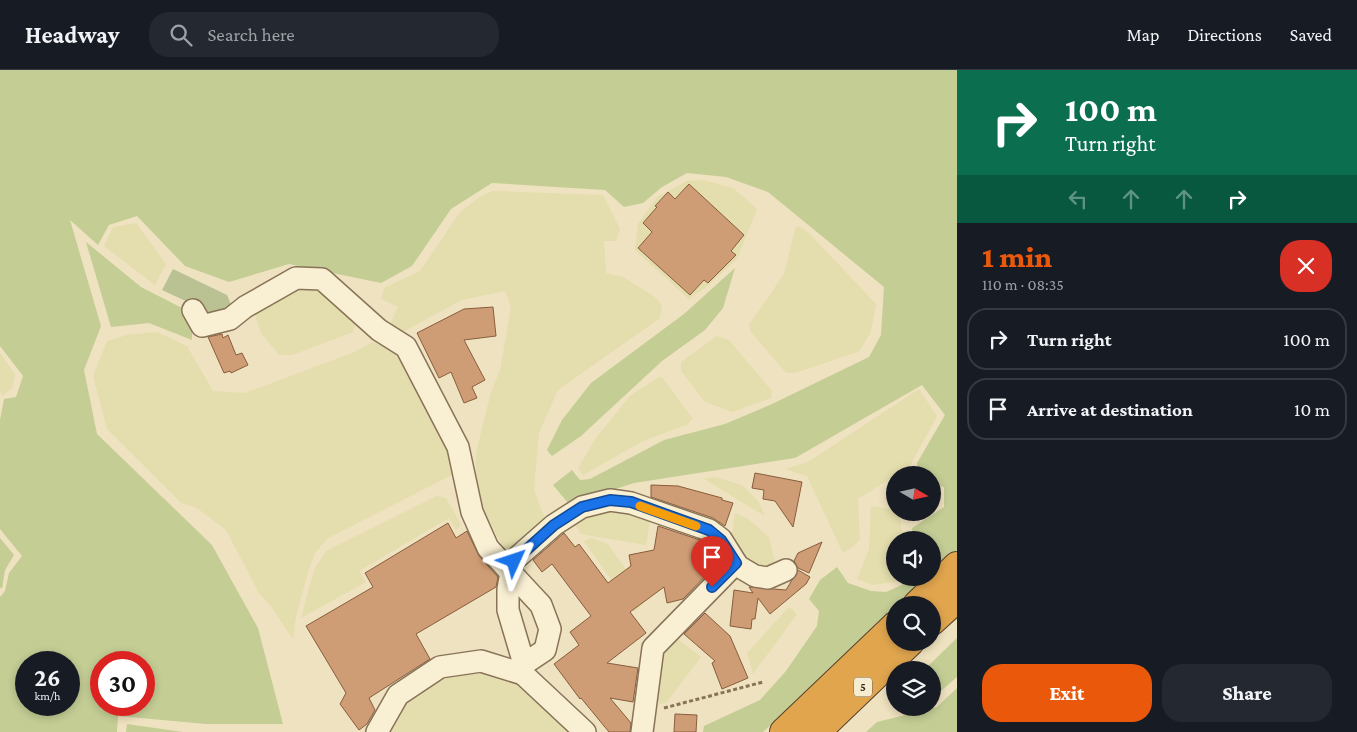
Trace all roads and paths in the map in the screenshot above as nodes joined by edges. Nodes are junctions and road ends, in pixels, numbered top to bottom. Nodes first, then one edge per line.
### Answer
1 (193, 310) dead end
2 (736, 563) junction
3 (957, 566) edge
4 (786, 570) dead end
5 (512, 574) junction
6 (926, 596) edge
7 (957, 598) edge
8 (941, 613) edge
9 (886, 635) edge
10 (901, 651) edge
11 (524, 669) junction
12 (763, 682) dead end
13 (643, 722) edge
14 (377, 732) edge
15 (585, 732) edge
16 (784, 732) edge
17 (816, 732) edge

1 - 5 street
2 - 4 street
2 - 5 street
2 - 13 street
3 - 6 highway
5 - 11 street
5 - 11 street
7 - 8 highway
9 - 16 highway
10 - 17 highway, 5
11 - 14 street
11 - 15 street
12 - 13 path

